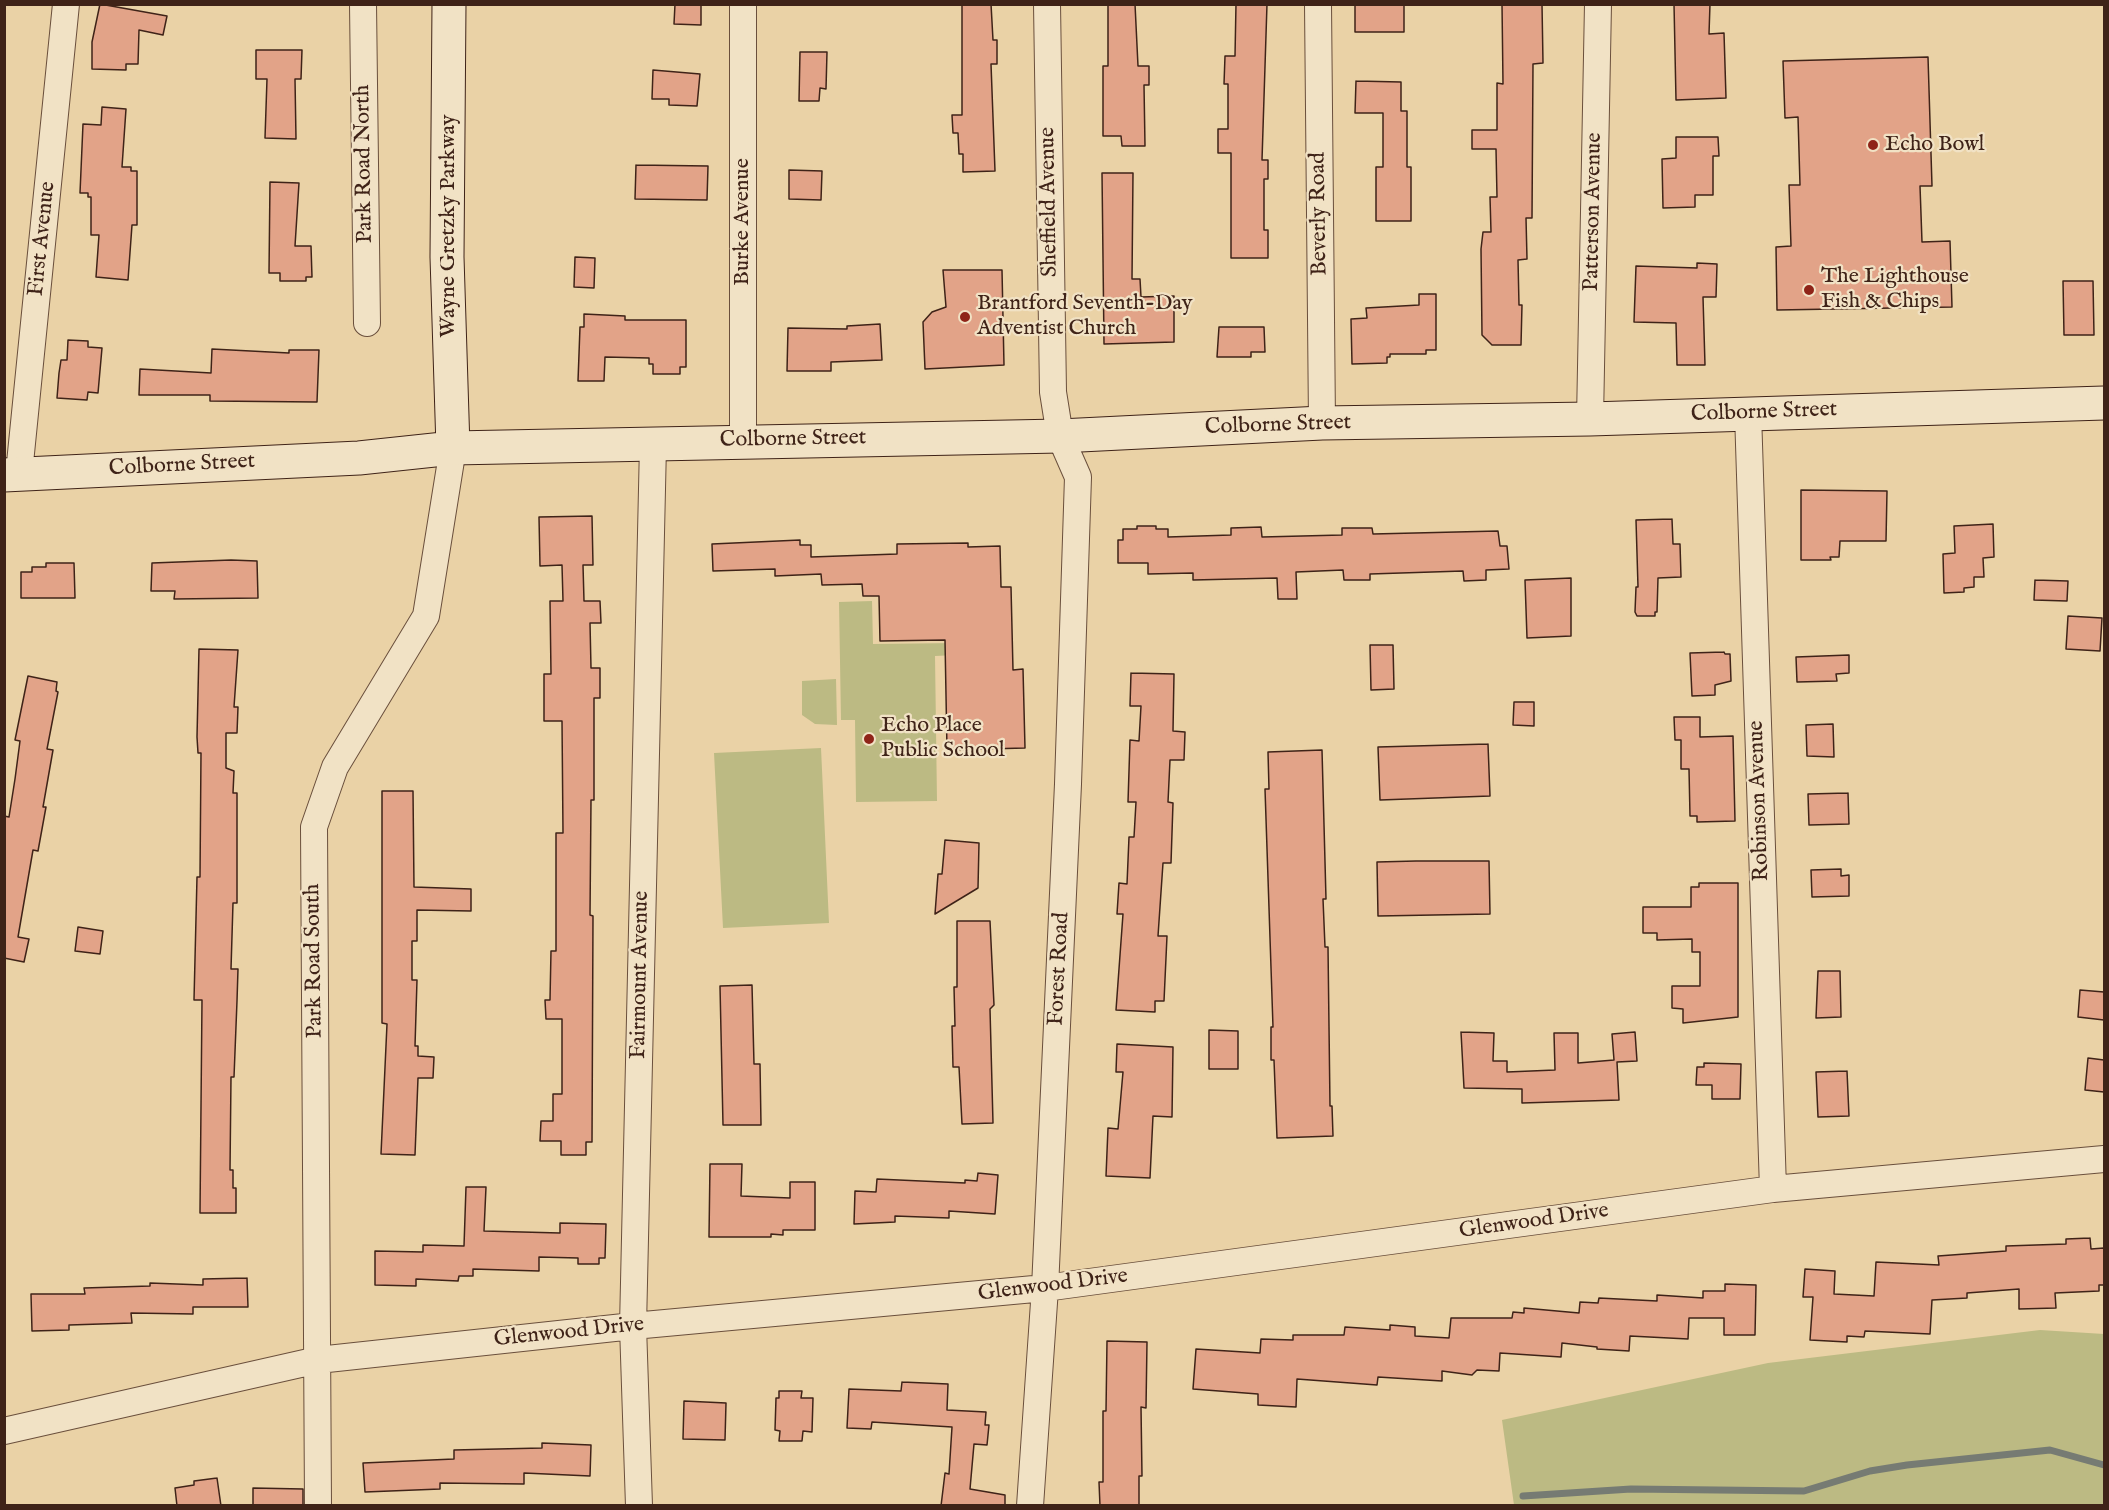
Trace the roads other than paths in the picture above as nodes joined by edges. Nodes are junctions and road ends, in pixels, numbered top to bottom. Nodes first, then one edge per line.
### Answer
1 (66, 4) edge
2 (363, 4) edge
3 (449, 4) edge
4 (743, 4) edge
5 (1047, 4) edge
6 (1318, 4) edge
7 (1598, 4) edge
8 (367, 323) dead end
9 (2104, 403) edge
10 (1748, 413) junction
11 (1590, 419) junction
12 (1322, 423) junction
13 (1060, 436) junction
14 (743, 440) junction
15 (653, 445) junction
16 (453, 448) junction
17 (12, 474) edge
18 (2104, 1159) edge
19 (1773, 1189) junction
20 (1045, 1288) junction
21 (633, 1326) junction
22 (318, 1360) junction
23 (4, 1431) edge
24 (318, 1506) edge
25 (639, 1506) edge
26 (1030, 1506) edge

1 - 17 street, First Avenue
2 - 8 street, Park Road North
3 - 16 main road, Wayne Gretzky Parkway
4 - 14 street, Burke Avenue
5 - 13 street, Sheffield Avenue
6 - 12 street, Beverly Road
7 - 11 street, Patterson Avenue
9 - 10 main road, Colborne Street
10 - 11 main road, Colborne Street
10 - 19 street, Robinson Avenue
11 - 12 main road, Colborne Street
12 - 13 main road, Colborne Street
13 - 14 main road, Colborne Street
13 - 20 street, Forest Road
14 - 15 main road, Colborne Street
15 - 16 main road, Colborne Street
15 - 21 street, Fairmount Avenue
16 - 17 main road, Colborne Street
16 - 22 street, Park Road South
18 - 19 street, Glenwood Drive
19 - 20 street, Glenwood Drive
20 - 21 street, Glenwood Drive
20 - 26 street, Forest Road
21 - 22 street, Glenwood Drive
21 - 25 street, Fairmount Avenue
22 - 23 street, Glenwood Drive
22 - 24 street, Park Road South

